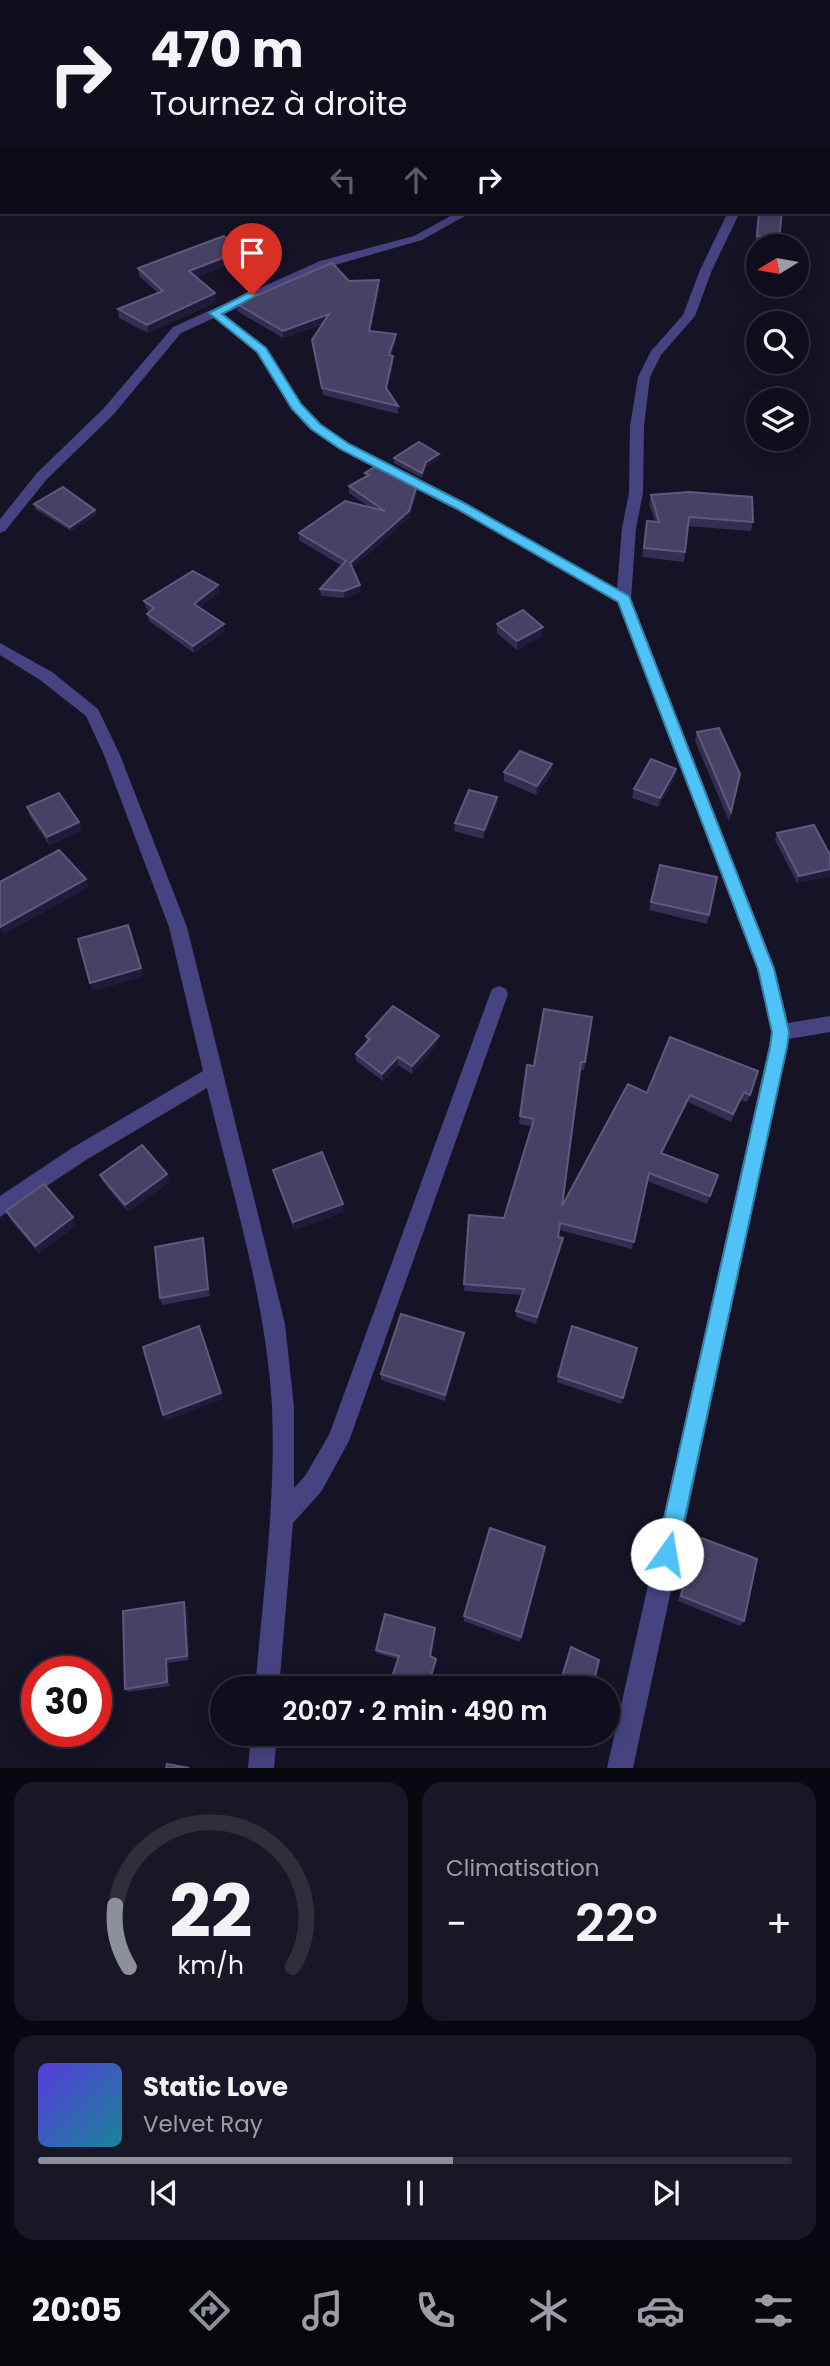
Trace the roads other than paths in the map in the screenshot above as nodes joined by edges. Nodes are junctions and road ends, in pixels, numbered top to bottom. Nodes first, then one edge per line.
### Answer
1 (462, 214) edge
2 (733, 214) edge
3 (215, 313) junction
4 (0, 528) edge
5 (624, 599) junction
6 (0, 648) edge
7 (499, 994) dead end
8 (830, 1024) edge
9 (780, 1032) junction
10 (214, 1074) junction
11 (0, 1208) edge
12 (282, 1518) junction
13 (268, 1676) edge
14 (263, 1746) edge
15 (261, 1768) edge
16 (620, 1768) edge

1 - 3 street
2 - 5 street
3 - 4 street
3 - 5 street
5 - 9 street
6 - 10 street
7 - 12 street
8 - 9 street
9 - 16 street
10 - 11 street
10 - 12 street
12 - 13 street
14 - 15 street

